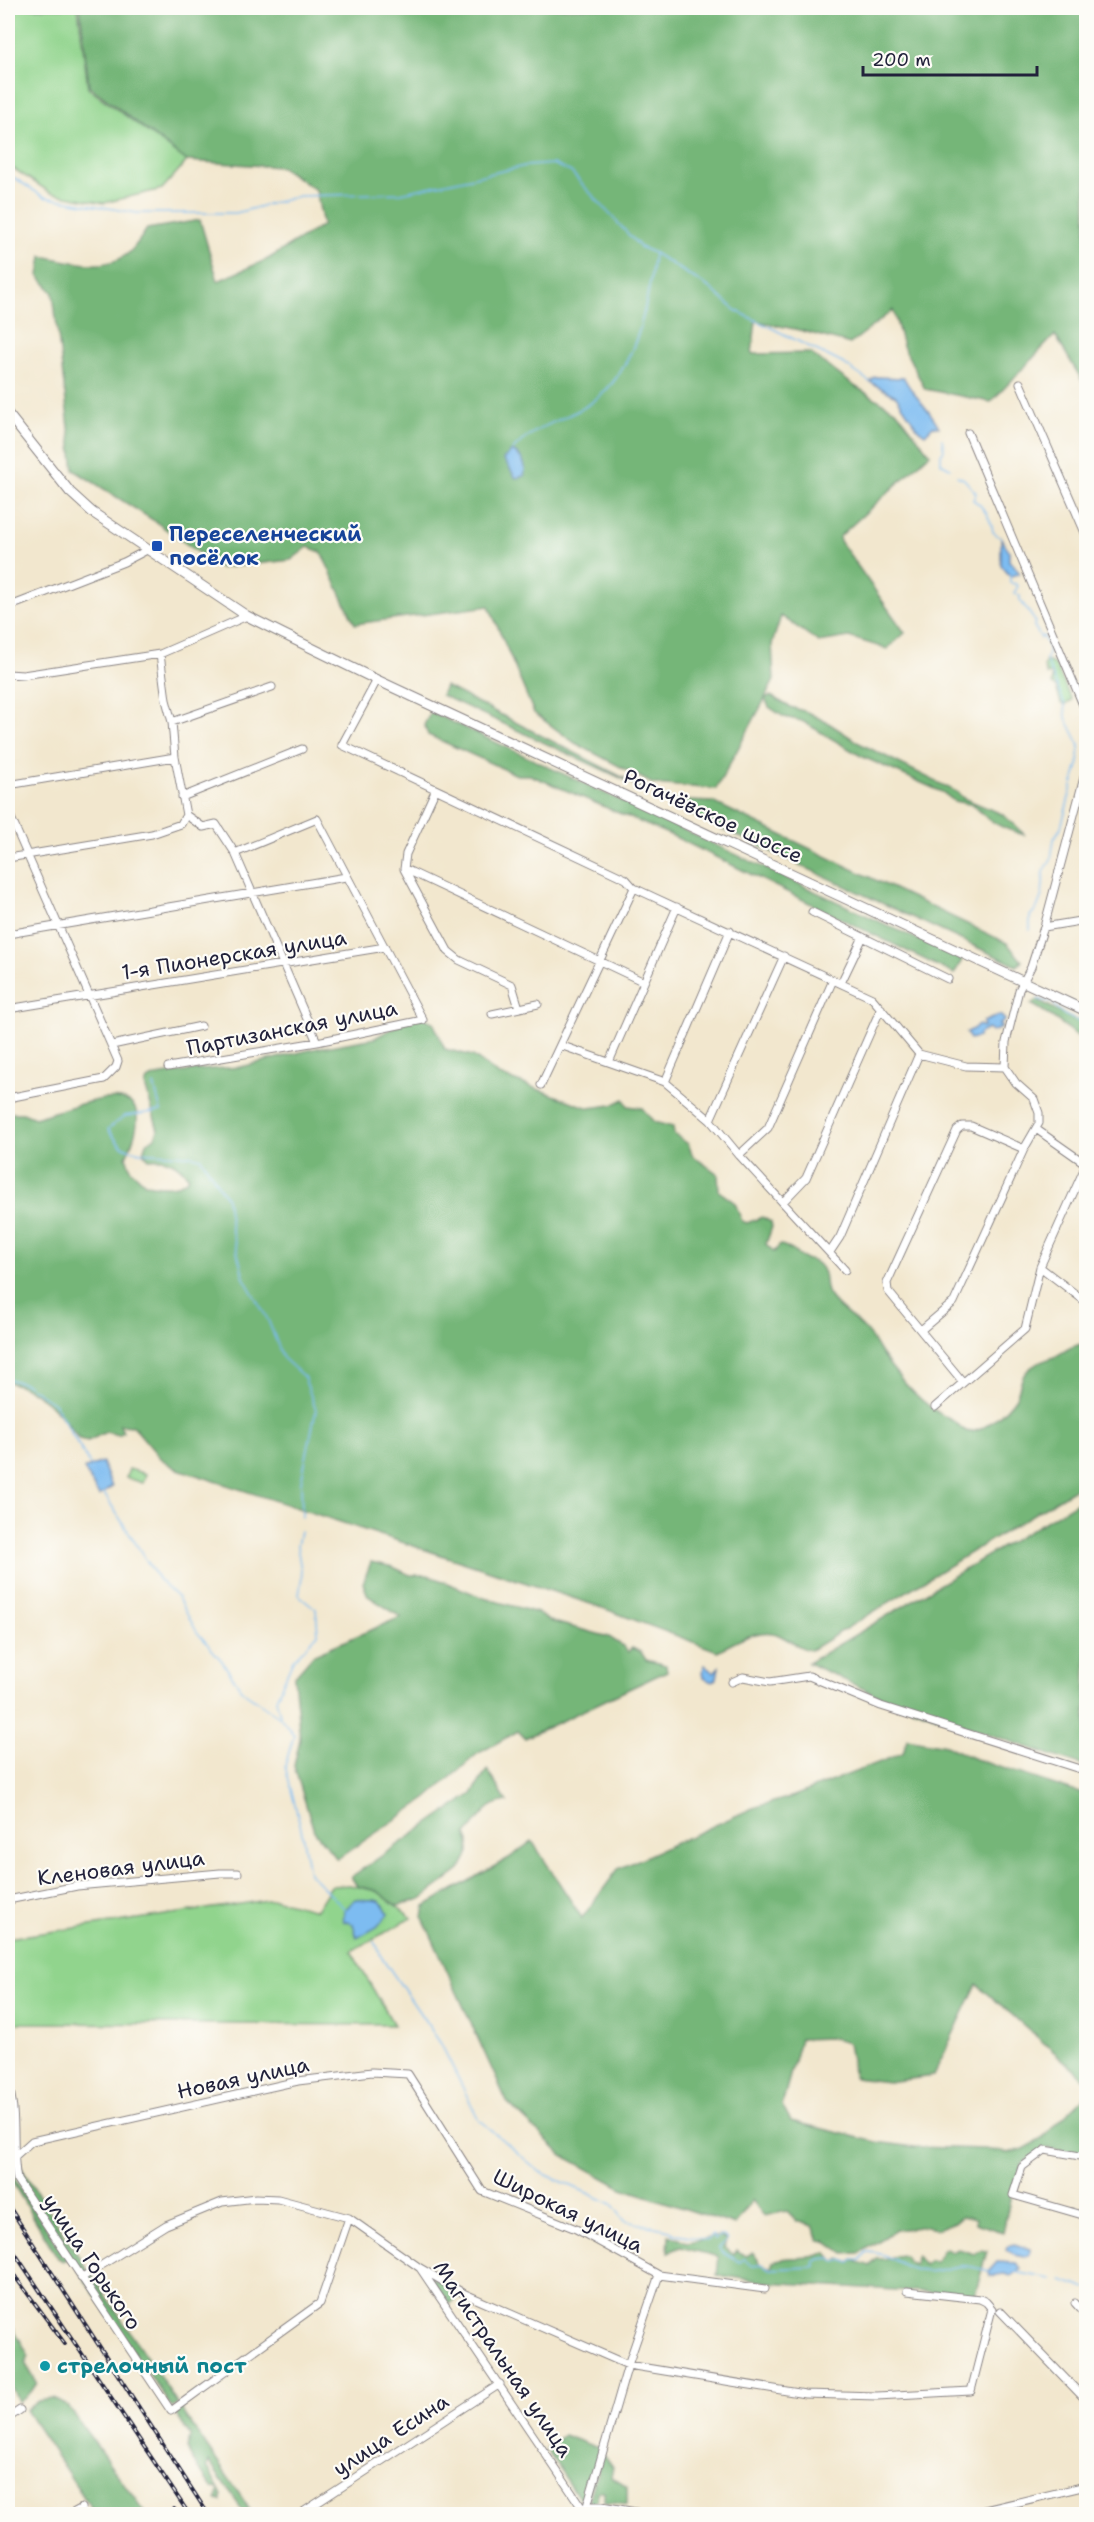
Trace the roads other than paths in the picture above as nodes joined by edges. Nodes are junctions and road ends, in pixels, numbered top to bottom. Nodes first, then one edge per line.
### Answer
1 (1020, 384) dead end
2 (8, 414) edge
3 (968, 433) dead end
4 (1086, 535) edge
5 (147, 550) junction
6 (8, 606) edge
7 (247, 616) junction
8 (160, 654) junction
9 (8, 674) edge
10 (377, 680) junction
11 (272, 687) dead end
12 (1086, 712) edge
13 (172, 722) junction
14 (302, 749) dead end
15 (175, 757) junction
16 (1086, 770) edge
17 (8, 785) edge
18 (435, 791) junction
19 (182, 797) junction
20 (8, 811) edge
21 (186, 815) junction
22 (235, 853) junction
23 (27, 854) junction
24 (8, 858) edge
25 (404, 869) junction
26 (346, 876) junction
27 (634, 888) junction
28 (251, 893) junction
29 (677, 907) junction
30 (812, 912) dead end
31 (1086, 920) edge
32 (58, 927) junction
33 (1044, 927) junction
34 (730, 931) junction
35 (8, 934) edge
36 (863, 937) junction
37 (385, 947) junction
38 (784, 956) junction
39 (599, 960) junction
40 (284, 965) junction
41 (948, 979) dead end
42 (1023, 981) junction
43 (644, 982) junction
44 (837, 982) junction
45 (88, 996) junction
46 (538, 1004) dead end
47 (519, 1008) junction
48 (881, 1008) junction
49 (8, 1009) edge
50 (1086, 1011) edge
51 (492, 1014) dead end
52 (201, 1026) dead end
53 (317, 1042) junction
54 (112, 1045) junction
55 (560, 1045) junction
56 (919, 1054) junction
57 (609, 1062) junction
58 (1005, 1066) junction
59 (168, 1067) dead end
60 (665, 1082) junction
61 (541, 1085) dead end
62 (8, 1098) edge
63 (710, 1120) junction
64 (1036, 1129) junction
65 (1024, 1149) junction
66 (740, 1155) junction
67 (1086, 1164) edge
68 (783, 1202) junction
69 (830, 1252) junction
70 (1040, 1267) junction
71 (845, 1270) dead end
72 (1086, 1302) edge
73 (921, 1330) junction
74 (963, 1382) junction
75 (935, 1407) dead end
76 (732, 1682) dead end
77 (1086, 1770) edge
78 (238, 1873) dead end
79 (8, 1900) edge
80 (8, 2084) edge
81 (452, 2143) joint
82 (1086, 2157) edge
83 (13, 2158) junction
84 (1086, 2216) edge
85 (349, 2218) junction
86 (420, 2268) junction
87 (659, 2275) junction
88 (81, 2278) junction
89 (765, 2289) dead end
90 (907, 2292) dead end
91 (1075, 2303) dead end
92 (1000, 2312) dead end
93 (1086, 2315) edge
94 (628, 2365) junction
95 (500, 2384) junction
96 (1086, 2400) edge
97 (20, 2410) dead end
98 (8, 2418) edge
99 (1086, 2486) edge
100 (82, 2508) dead end
101 (585, 2510) edge
102 (71, 2514) edge
103 (300, 2514) edge
104 (573, 2514) edge
105 (647, 2514) edge
106 (968, 2514) edge

1 - 4 street
2 - 5 main road, Рогачёвское шоссе
3 - 12 street
5 - 6 street
5 - 7 main road, Рогачёвское шоссе
7 - 8 street
7 - 10 main road, Рогачёвское шоссе
8 - 9 street
8 - 13 street
10 - 18 street
10 - 42 main road, Рогачёвское шоссе
11 - 13 street
13 - 15 street
14 - 19 street
15 - 17 street
15 - 19 street
16 - 33 street
18 - 25 street
18 - 27 street
19 - 21 street
20 - 23 street
21 - 22 street
21 - 23 street
22 - 26 street
22 - 28 street
23 - 24 street
23 - 32 street
25 - 39 street
25 - 47 street
26 - 28 street
26 - 37 street
27 - 29 street
27 - 39 street
28 - 32 street
28 - 40 street
29 - 34 street
29 - 43 street
30 - 36 street
31 - 33 street
32 - 35 street
32 - 45 street
33 - 42 street
34 - 38 street
34 - 60 street
36 - 41 street
36 - 44 street
37 - 40 street, 1-я Пионерская улица
37 - 53 street, Партизанская улица
38 - 44 street
38 - 63 street
39 - 43 street
39 - 55 street
40 - 45 street, 1-я Пионерская улица
40 - 53 street
42 - 50 main road, Рогачёвское шоссе
42 - 58 street
43 - 57 street
44 - 48 street
44 - 66 street
45 - 49 street, 1-я Пионерская улица
45 - 54 street
46 - 47 street
47 - 51 street
48 - 56 street
48 - 68 street
52 - 54 street
53 - 59 street, Партизанская улица
54 - 62 street
55 - 57 street
55 - 61 street
56 - 58 street
56 - 69 street
57 - 60 street
58 - 64 street
60 - 63 street
63 - 66 street
64 - 65 street
64 - 67 street
65 - 73 street
65 - 73 street
66 - 68 street
67 - 70 street
68 - 69 street
69 - 71 street
70 - 72 street
70 - 74 street
73 - 74 street
74 - 75 street
76 - 77 street
78 - 79 street, Кленовая улица
80 - 83 street, улица Горького
81 - 83 street, Новая улица
81 - 87 street, Широкая улица
82 - 84 street
83 - 88 street, улица Горького
85 - 86 street, Магистральная улица
85 - 88 street, Магистральная улица
85 - 88 street, улица Горького
86 - 94 street
86 - 95 street, Магистральная улица
87 - 89 street
87 - 94 street, Широкая улица
90 - 94 street
91 - 93 street
92 - 96 street
94 - 101 street, Широкая улица
95 - 101 street, Магистральная улица
95 - 103 street, улица Есина
97 - 98 street
99 - 106 street
100 - 102 street
101 - 104 street
101 - 105 street

